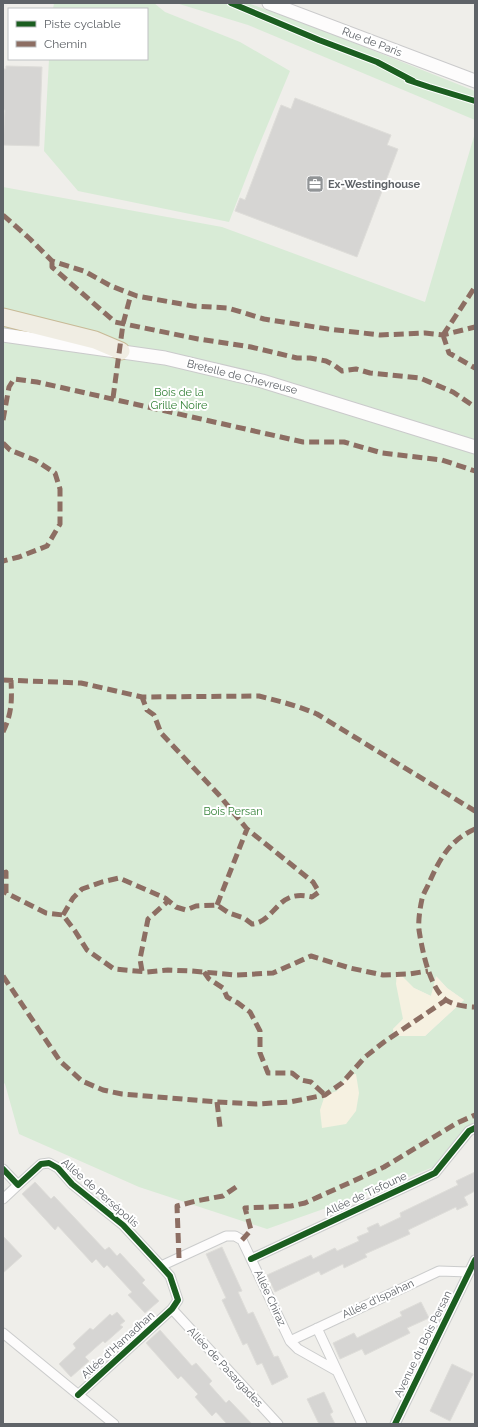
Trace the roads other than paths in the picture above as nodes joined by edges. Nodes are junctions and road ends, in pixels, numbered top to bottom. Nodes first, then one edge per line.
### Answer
1 (270, 3) edge
2 (475, 81) edge
3 (3, 316) edge
4 (3, 335) edge
5 (120, 351) junction
6 (475, 447) edge
7 (475, 1128) edge
8 (3, 1169) edge
9 (18, 1185) junction
10 (3, 1200) edge
11 (251, 1259) junction
12 (475, 1260) edge
13 (162, 1266) junction
14 (469, 1272) junction
15 (172, 1309) junction
16 (317, 1328) junction
17 (3, 1333) edge
18 (290, 1341) junction
19 (337, 1371) junction
20 (78, 1395) junction
21 (114, 1424) edge
22 (278, 1424) edge
23 (362, 1424) edge
24 (395, 1424) edge

1 - 2 main road, Rue de Paris
3 - 5 highway
4 - 5 main road, Bretelle de Chevreuse
5 - 6 main road, Bretelle de Chevreuse
7 - 11 street, Allée de Tisfoune
8 - 9 street
9 - 10 street
9 - 13 street, Allée de Persépolis
11 - 13 street, Allée Chiraz
11 - 18 street, Allée Chiraz
12 - 14 street
13 - 15 street, Allée de Persépolis
14 - 16 street, Allée d'Ispahan
14 - 24 street, Avenue du Bois Persan
15 - 20 street, Allée d'Hamadhan
15 - 22 street, Allée de Pasargades
16 - 18 street, Allée d'Ispahan
16 - 19 street
17 - 20 street
18 - 19 street, Allée Chiraz
19 - 23 street
20 - 21 street

